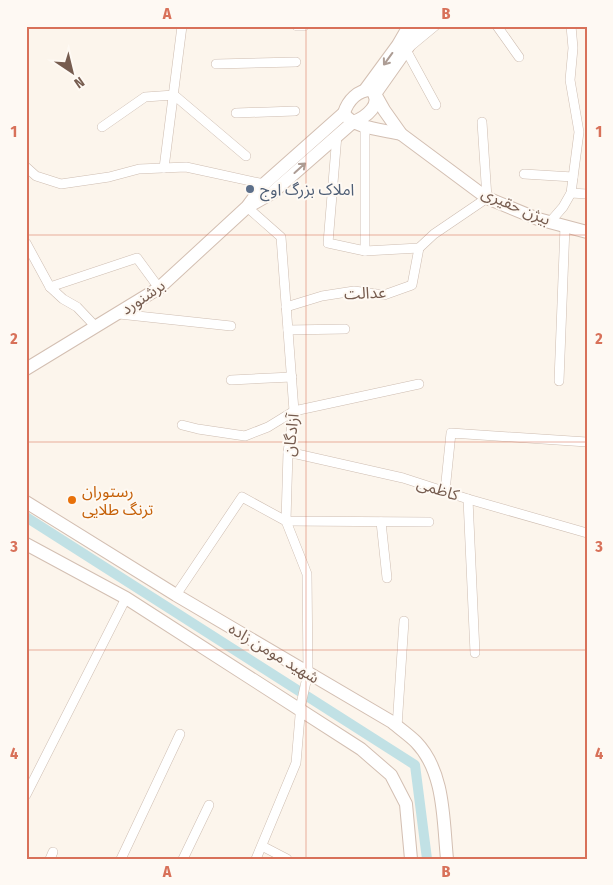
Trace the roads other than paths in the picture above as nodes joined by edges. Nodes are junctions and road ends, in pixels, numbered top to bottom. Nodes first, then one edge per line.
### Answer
1 (182, 26) edge
2 (297, 26) edge
3 (304, 26) edge
4 (409, 26) edge
5 (421, 26) edge
6 (435, 26) edge
7 (497, 26) edge
8 (571, 26) edge
9 (406, 50) junction
10 (519, 58) dead end
11 (296, 62) dead end
12 (216, 64) dead end
13 (370, 92) junction
14 (174, 95) junction
15 (436, 105) dead end
16 (295, 111) dead end
17 (236, 113) dead end
18 (354, 120) junction
19 (482, 122) dead end
20 (102, 127) dead end
21 (401, 134) junction
22 (337, 135) junction
23 (246, 156) dead end
24 (26, 167) edge
25 (164, 168) junction
26 (524, 174) dead end
27 (573, 177) junction
28 (264, 184) junction
29 (571, 193) junction
30 (587, 194) edge
31 (487, 198) junction
32 (247, 207) junction
33 (550, 222) junction
34 (565, 226) junction
35 (587, 232) edge
36 (26, 243) edge
37 (419, 248) junction
38 (365, 251) junction
39 (50, 287) junction
40 (159, 288) junction
41 (286, 307) junction
42 (119, 314) junction
43 (230, 326) dead end
44 (96, 327) junction
45 (345, 328) dead end
46 (288, 330) junction
47 (26, 369) edge
48 (292, 377) junction
49 (231, 380) dead end
50 (559, 381) dead end
51 (419, 384) dead end
52 (294, 411) junction
53 (182, 425) dead end
54 (587, 442) edge
55 (288, 452) junction
56 (445, 491) junction
57 (468, 499) junction
58 (26, 502) edge
59 (286, 521) junction
60 (381, 522) junction
61 (429, 522) dead end
62 (587, 533) edge
63 (27, 547) edge
64 (387, 578) dead end
65 (176, 595) junction
66 (126, 598) junction
67 (404, 621) dead end
68 (475, 653) dead end
69 (306, 679) junction
70 (302, 703) junction
71 (398, 727) junction
72 (180, 734) dead end
73 (26, 795) edge
74 (209, 805) dead end
75 (262, 846) junction
76 (121, 859) edge
77 (183, 859) edge
78 (256, 859) edge
79 (287, 859) edge
80 (411, 859) edge
81 (447, 859) edge

1 - 14 street
2 - 3 street
4 -> 13 street
5 - 9 street
6 - 9 street
7 - 10 street
8 - 27 street
9 - 13 street
9 - 15 street
11 - 12 street
13 - 18 street
13 - 18 street
13 - 21 street
14 - 20 street
14 - 23 street
14 - 25 street
16 - 17 street
18 - 21 street
18 - 22 street
18 - 28 street
18 - 38 street
19 - 31 street
21 - 31 street, بیژن حقیری
32 -> 22 street
22 - 38 street
24 - 25 street
25 - 28 street
26 - 27 street
27 - 29 street
28 - 32 street
29 - 30 street
29 - 33 street
31 - 33 street, بیژن حقیری
31 - 37 street
32 - 40 street, برشنورد
32 - 41 street, آزادگان
33 - 34 street, بیژن حقیری
34 - 35 street, بیژن حقیری
34 - 50 street
36 - 39 street
37 - 38 street
37 - 41 street, عدالت
39 - 40 street
39 - 44 street
40 - 42 street, برشنورد
41 - 46 street, آزادگان
42 - 43 street
42 - 44 street, برشنورد
44 - 47 street, برشنورد
45 - 46 street
46 - 48 street, آزادگان
48 - 49 street
48 - 52 street, آزادگان
51 - 52 street
52 - 53 street
52 - 55 street, آزادگان
54 - 56 street
55 - 56 street, کاظمی
55 - 59 street, آزادگان
56 - 57 street, کاظمی
57 - 62 street, کاظمی
57 - 68 street
58 - 65 street, شهید مومن زاده
59 - 60 street
59 - 65 street
59 - 69 street, آزادگان
60 - 61 street
60 - 64 street
63 - 66 street
65 - 69 street, شهید مومن زاده
66 - 70 street
66 - 73 street
67 - 71 street
69 - 70 street, آزادگان
69 - 71 street, شهید مومن زاده
70 - 75 street, آزادگان
70 - 80 street
71 - 81 street, شهید مومن زاده
72 - 76 street
74 - 77 street
75 - 78 street, آزادگان
75 - 79 street

